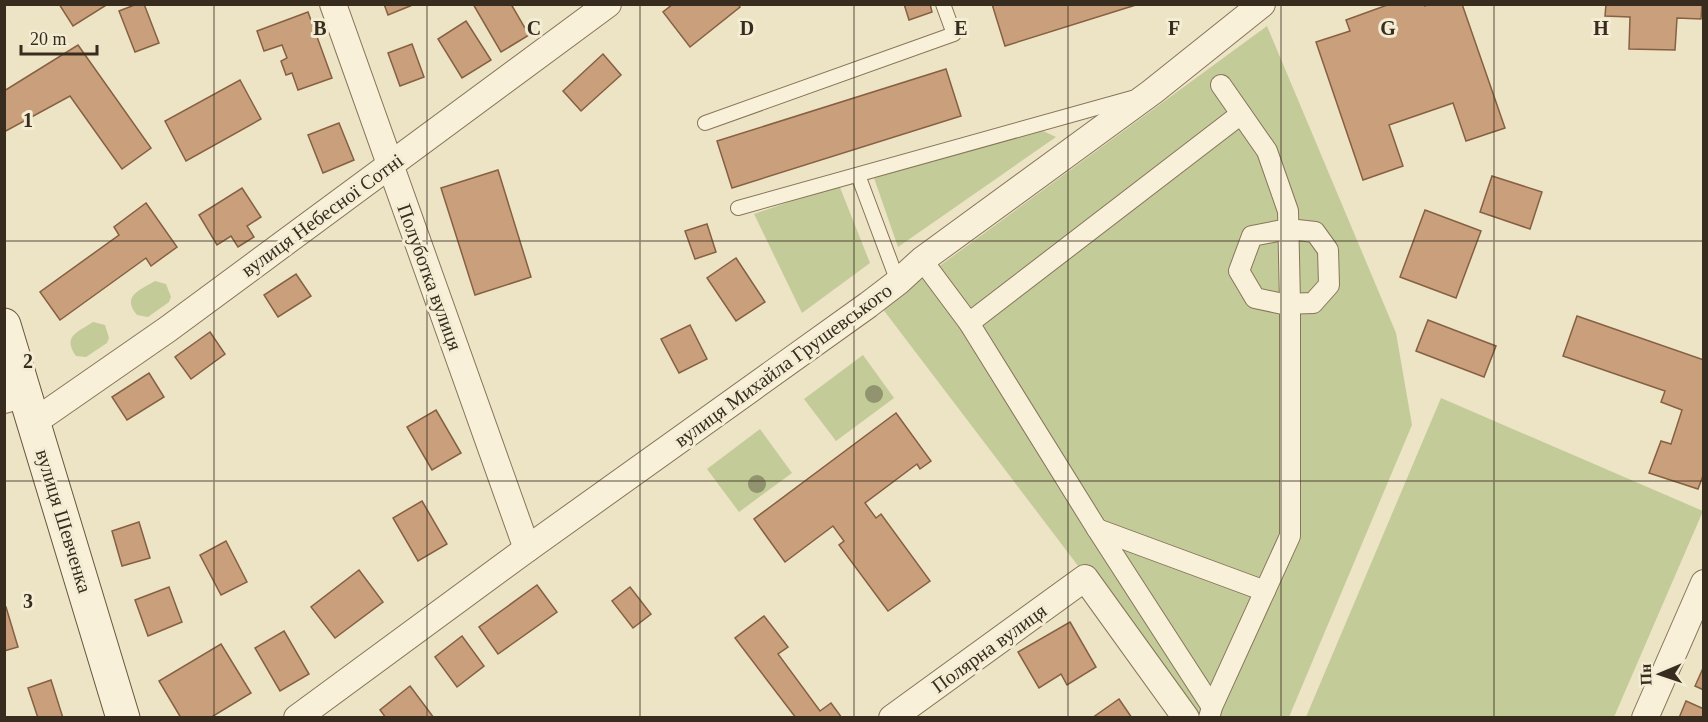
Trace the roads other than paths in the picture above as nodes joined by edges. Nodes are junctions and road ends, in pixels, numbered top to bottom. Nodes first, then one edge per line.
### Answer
1 (333, 4) edge
2 (608, 4) edge
3 (943, 4) edge
4 (1262, 4) edge
5 (1221, 86) dead end
6 (1152, 92) junction
7 (1241, 114) junction
8 (705, 123) dead end
9 (390, 165) junction
10 (858, 175) junction
11 (738, 208) dead end
12 (1288, 229) junction
13 (922, 260) junction
14 (898, 282) junction
15 (1290, 303) junction
16 (969, 323) junction
17 (4, 325) edge
18 (21, 406) edge
19 (1097, 529) junction
20 (527, 549) junction
21 (1704, 583) edge
22 (1265, 591) junction
23 (1210, 712) edge
24 (123, 717) edge
25 (297, 717) edge
26 (892, 717) edge
27 (1186, 717) edge
28 (1645, 717) edge

1 - 9 street, Полуботка вулиця
2 - 9 street, вулиця Небесної Сотні
3 - 8 lane
4 - 6 street, вулиця Михайла Грушевського
5 - 7 street
6 - 10 lane
6 - 13 street, вулиця Михайла Грушевського
7 - 12 street
7 - 16 street
9 - 18 street, вулиця Небесної Сотні
9 - 20 street, Полуботка вулиця
10 - 11 lane
10 - 14 lane
12 - 15 street
12 - 15 street
12 - 15 street
13 - 14 street, вулиця Михайла Грушевського
13 - 16 street
14 - 20 street, вулиця Михайла Грушевського
15 - 22 street
16 - 19 street
17 - 18 main road, вулиця Шевченка
18 - 24 main road, вулиця Шевченка
19 - 22 street
19 - 23 street
20 - 25 street, вулиця Михайла Грушевського
21 - 28 street
22 - 23 street
26 - 27 street, Полярна вулиця

